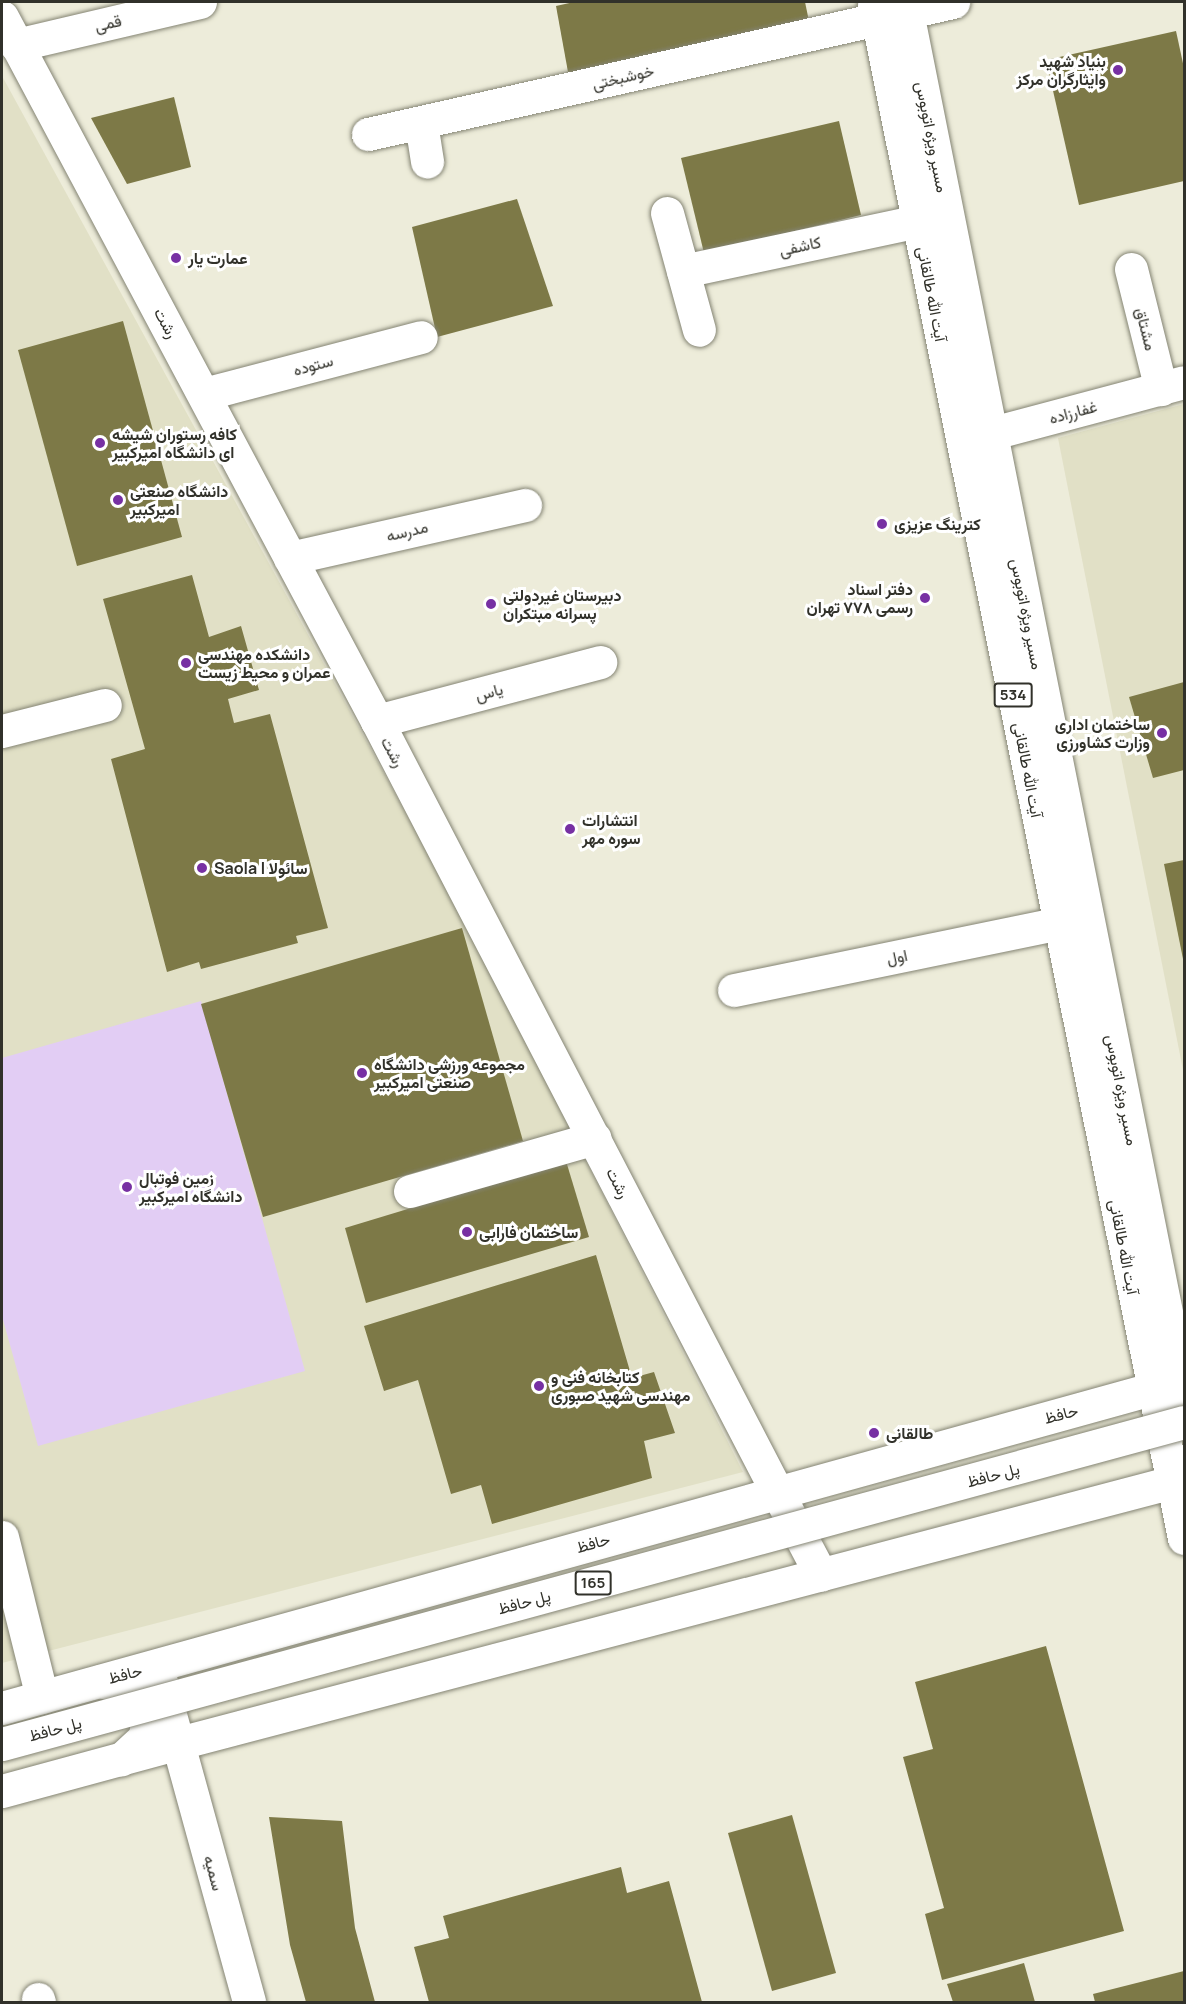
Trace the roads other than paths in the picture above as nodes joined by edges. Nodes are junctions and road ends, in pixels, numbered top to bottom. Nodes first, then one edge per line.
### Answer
1 (200, 2) edge
2 (953, 2) edge
3 (891, 8) edge
4 (9, 31) edge
5 (420, 123) junction
6 (368, 135) dead end
7 (427, 162) dead end
8 (667, 213) dead end
9 (918, 221) junction
10 (1131, 270) dead end
11 (683, 271) junction
12 (699, 330) dead end
13 (421, 337) dead end
14 (1173, 385) edge
15 (204, 394) junction
16 (976, 438) junction
17 (525, 505) dead end
18 (290, 558) junction
19 (600, 662) dead end
20 (105, 705) dead end
21 (377, 721) junction
22 (2, 731) edge
23 (1059, 923) junction
24 (734, 990) dead end
25 (595, 1138) junction
26 (410, 1191) dead end
27 (1175, 1388) edge
28 (1185, 1422) edge
29 (1179, 1481) edge
30 (777, 1492) junction
31 (2, 1538) edge
32 (1185, 1538) edge
33 (821, 1575) junction
34 (157, 1665) junction
35 (100, 1680) junction
36 (42, 1697) junction
37 (2, 1708) edge
38 (179, 1743) junction
39 (2, 1744) edge
40 (121, 1759) junction
41 (2, 1791) edge
42 (249, 2002) edge

1 - 4 main road, قمی
2 - 3 main road, خوشبختی
3 - 5 main road, خوشبختی
3 - 9 main road, آیت الله طالقانی / 534
3 - 16 main road, مسیر ویژه اتوبوس
4 - 15 main road, رشت
5 - 6 main road, خوشبختی
5 - 7 main road
8 - 11 main road
9 - 11 main road, کاشفی
9 - 16 main road, آیت الله طالقانی / 534
10 - 14 main road, مشتاق
11 - 12 main road
13 - 15 main road, ستوده
14 - 16 main road, غفارزاده
15 - 18 main road, رشت
16 - 23 main road, آیت الله طالقانی / 534
16 - 27 main road, مسیر ویژه اتوبوس
17 - 18 main road, مدرسه
18 - 21 main road, رشت
19 - 21 main road, یاس
20 - 22 main road
21 - 25 main road, رشت
23 - 24 main road, اول
23 - 27 main road, آیت الله طالقانی / 534
25 - 26 main road
25 - 30 main road, رشت
27 - 29 main road, آیت الله طالقانی / 534
27 - 30 main road, حافظ / 165
28 - 39 main road, پل حافظ / 165, bridge
29 - 32 main road, آیت الله طالقانی / 534
29 - 33 main road
30 - 33 main road, رشت
30 - 34 main road, حافظ / 165
31 - 36 main road
33 - 38 main road
34 - 35 main road, حافظ / 165
34 - 38 main road, سمیه
35 - 36 main road, حافظ / 165
35 - 40 main road
36 - 37 main road, حافظ / 165
38 - 40 main road
38 - 42 main road, سمیه
40 - 41 main road

